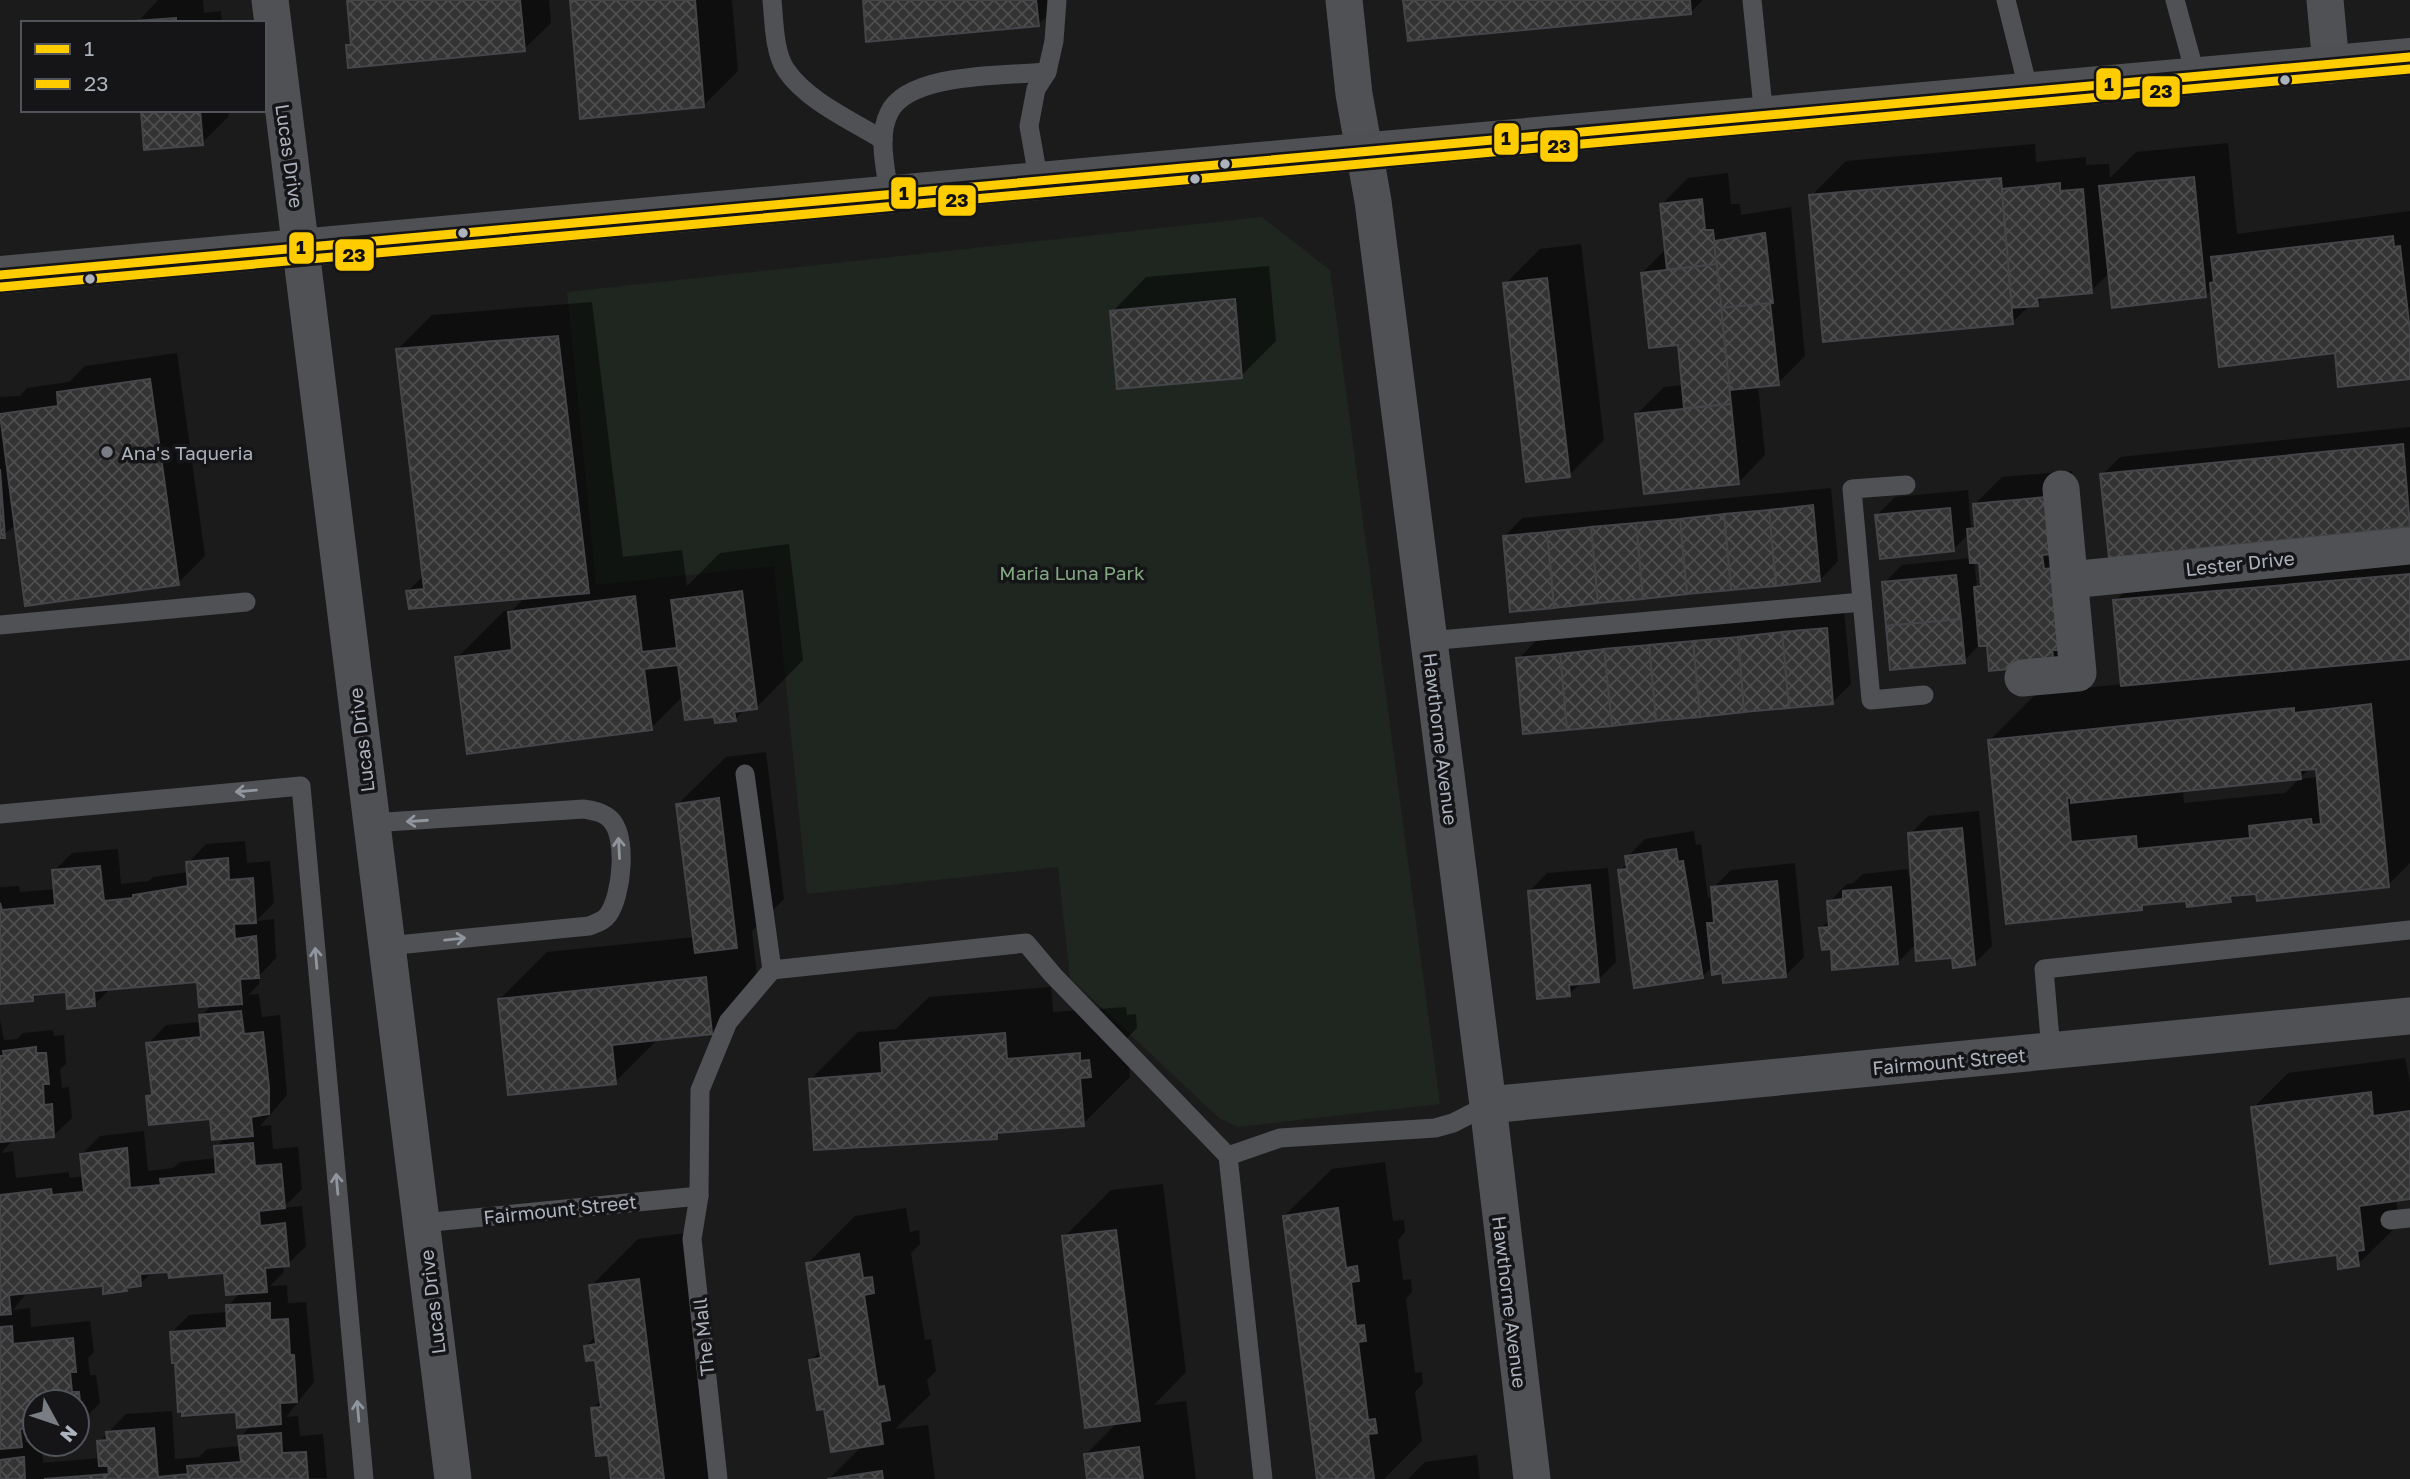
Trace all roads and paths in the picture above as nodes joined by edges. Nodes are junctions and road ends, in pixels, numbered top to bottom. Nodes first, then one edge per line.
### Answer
1 (270, 0) edge
2 (772, 0) edge
3 (1058, 0) edge
4 (1344, 0) edge
5 (1752, 0) edge
6 (2006, 0) edge
7 (2175, 0) edge
8 (2325, 0) edge
9 (2410, 57) edge
10 (2331, 65) junction
11 (1047, 72) junction
12 (2196, 77) junction
13 (2029, 92) junction
14 (1764, 117) junction
15 (883, 140) junction
16 (1364, 151) junction
17 (1039, 183) junction
18 (889, 194) junction
19 (303, 248) junction
20 (0, 275) edge
21 (1906, 485) dead end
22 (2060, 489) dead end
23 (2410, 546) edge
24 (2070, 580) junction
25 (246, 602) dead end
26 (1862, 603) junction
27 (0, 625) edge
28 (1428, 641) junction
29 (2023, 678) dead end
30 (1924, 695) dead end
31 (745, 774) dead end
32 (0, 814) edge
33 (371, 823) junction
34 (2410, 930) edge
35 (387, 946) junction
36 (772, 970) junction
37 (2410, 1016) edge
38 (2051, 1051) junction
39 (1488, 1105) junction
40 (1228, 1156) junction
41 (699, 1196) junction
42 (2410, 1218) edge
43 (2390, 1220) dead end
44 (422, 1223) junction
45 (364, 1479) edge
46 (453, 1479) edge
47 (718, 1479) edge
48 (1263, 1479) edge
49 (1532, 1479) edge

1 - 19 street, Lucas Drive
2 - 15 lane
3 - 11 lane
4 - 16 street, Hawthorne Avenue
5 - 14 lane
6 - 13 lane
7 - 12 lane
8 - 10 street
9 - 10 main road
10 - 12 main road
11 - 15 lane
11 - 17 lane
12 - 13 main road
13 - 14 main road
14 - 16 main road
15 - 18 lane
16 - 17 main road
16 - 28 street, Hawthorne Avenue
17 - 18 main road
18 - 19 main road
19 - 20 main road
19 - 33 street, Lucas Drive
21 - 26 lane
22 - 24 street
23 - 24 street, Lester Drive
24 - 29 street
25 - 27 lane
26 - 28 lane
26 - 30 lane
28 - 39 street, Hawthorne Avenue
31 - 36 lane
45 -> 32 lane
33 - 35 street, Lucas Drive
35 -> 33 lane
34 - 38 lane
35 - 44 street, Lucas Drive
36 - 40 lane
36 - 41 lane, The Mall
37 - 38 street, Fairmount Street
38 - 39 street, Fairmount Street
39 - 40 lane
39 - 49 street, Hawthorne Avenue
40 - 48 lane
41 - 44 lane, Fairmount Street
41 - 47 lane, The Mall
42 - 43 lane
44 - 46 street, Lucas Drive

